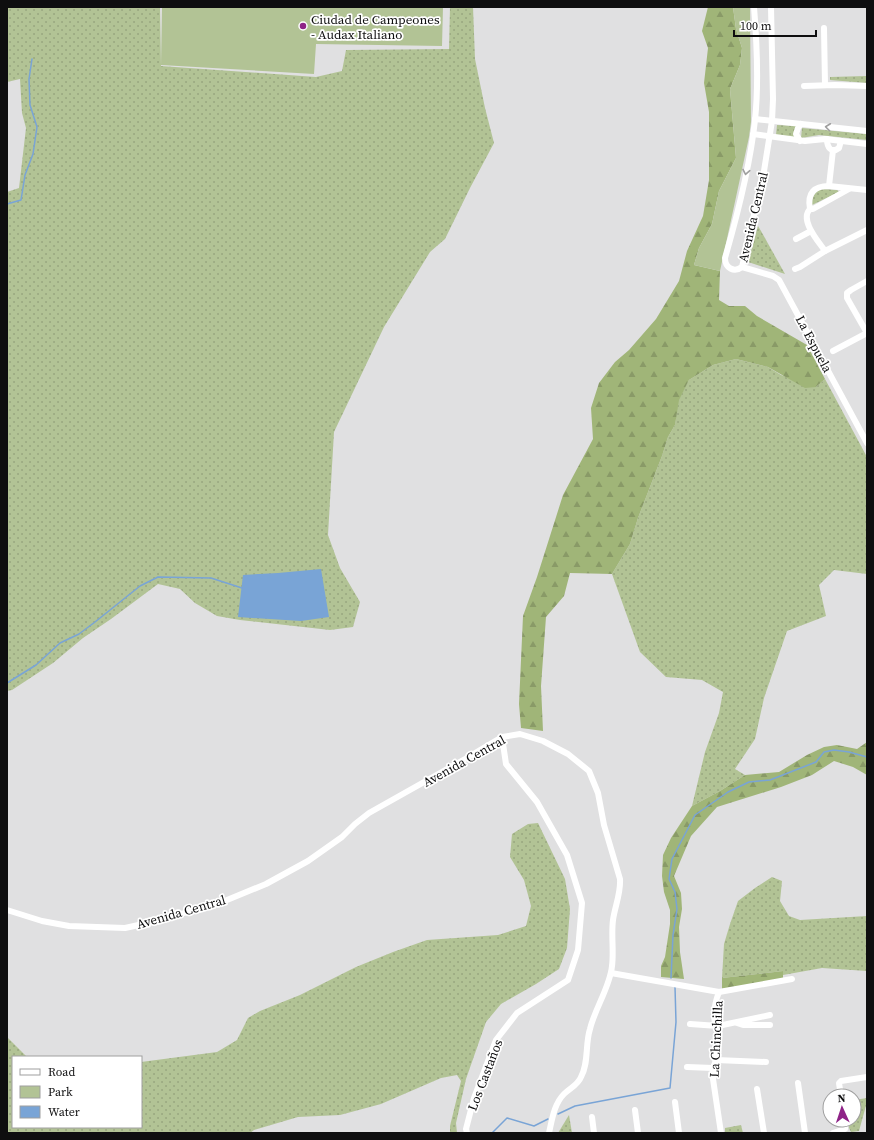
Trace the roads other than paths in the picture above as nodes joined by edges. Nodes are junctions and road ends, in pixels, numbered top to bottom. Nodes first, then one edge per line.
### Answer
1 (754, 7) edge
2 (771, 7) edge
3 (824, 28) dead end
4 (825, 85) junction
5 (804, 86) dead end
6 (867, 86) edge
7 (755, 119) junction
8 (772, 121) junction
9 (801, 124) junction
10 (867, 131) edge
11 (753, 134) junction
12 (770, 136) junction
13 (828, 139) junction
14 (800, 140) junction
15 (841, 141) junction
16 (867, 144) edge
17 (833, 150) junction
18 (830, 186) junction
19 (849, 189) junction
20 (867, 190) edge
21 (810, 209) junction
22 (867, 230) edge
23 (812, 231) junction
24 (796, 239) dead end
25 (825, 251) junction
26 (742, 267) junction
27 (795, 269) dead end
28 (867, 282) edge
29 (867, 333) edge
30 (832, 351) dead end
31 (867, 444) edge
32 (502, 737) junction
33 (7, 910) edge
34 (611, 973) junction
35 (792, 979) dead end
36 (719, 992) junction
37 (770, 1015) dead end
38 (735, 1022) junction
39 (690, 1024) dead end
40 (770, 1025) dead end
41 (718, 1026) junction
42 (716, 1060) junction
43 (766, 1062) dead end
44 (687, 1067) dead end
45 (714, 1068) junction
46 (867, 1077) edge
47 (798, 1082) dead end
48 (840, 1088) edge
49 (757, 1089) dead end
50 (675, 1102) dead end
51 (634, 1110) dead end
52 (592, 1117) dead end
53 (844, 1128) edge
54 (467, 1133) edge
55 (549, 1133) edge
56 (594, 1133) edge
57 (638, 1133) edge
58 (679, 1133) edge
59 (721, 1133) edge
60 (764, 1133) edge
61 (805, 1133) edge
62 (833, 1133) edge

1 - 7 street, Avenida Central
2 - 8 street, Avenida Central
3 - 4 street
4 - 5 street
4 - 6 street
7 - 8 street
7 - 11 street, Avenida Central
8 - 9 street
8 - 12 street, Avenida Central
10 -> 9 street
9 - 14 street
11 - 12 street
11 -> 26 street, Avenida Central
12 - 14 street
12 - 26 street, Avenida Central
13 - 14 street
13 - 15 street
13 - 17 street
15 - 16 street
15 - 17 street
17 - 18 street
18 - 19 street
18 - 21 street
19 - 20 street
19 - 21 street
21 - 23 street
22 - 25 street
23 - 24 street
23 - 25 street
25 - 27 street
26 - 31 street, La Espuela
28 - 29 street
29 - 30 street
32 - 33 street, Avenida Central
32 - 34 street, Avenida Central
32 - 54 street, Los Castaños
34 - 36 street
34 - 55 street, Avenida Central
35 - 36 street
36 - 41 street, La Chinchilla
37 - 38 street
38 - 40 street
38 - 41 street
39 - 41 street
41 - 42 street, La Chinchilla
42 - 43 street
42 - 45 street, La Chinchilla
44 - 45 street
45 - 59 street, La Chinchilla
46 - 48 street
47 - 61 street
49 - 60 street
50 - 58 street
51 - 57 street
52 - 56 street
53 - 62 street

